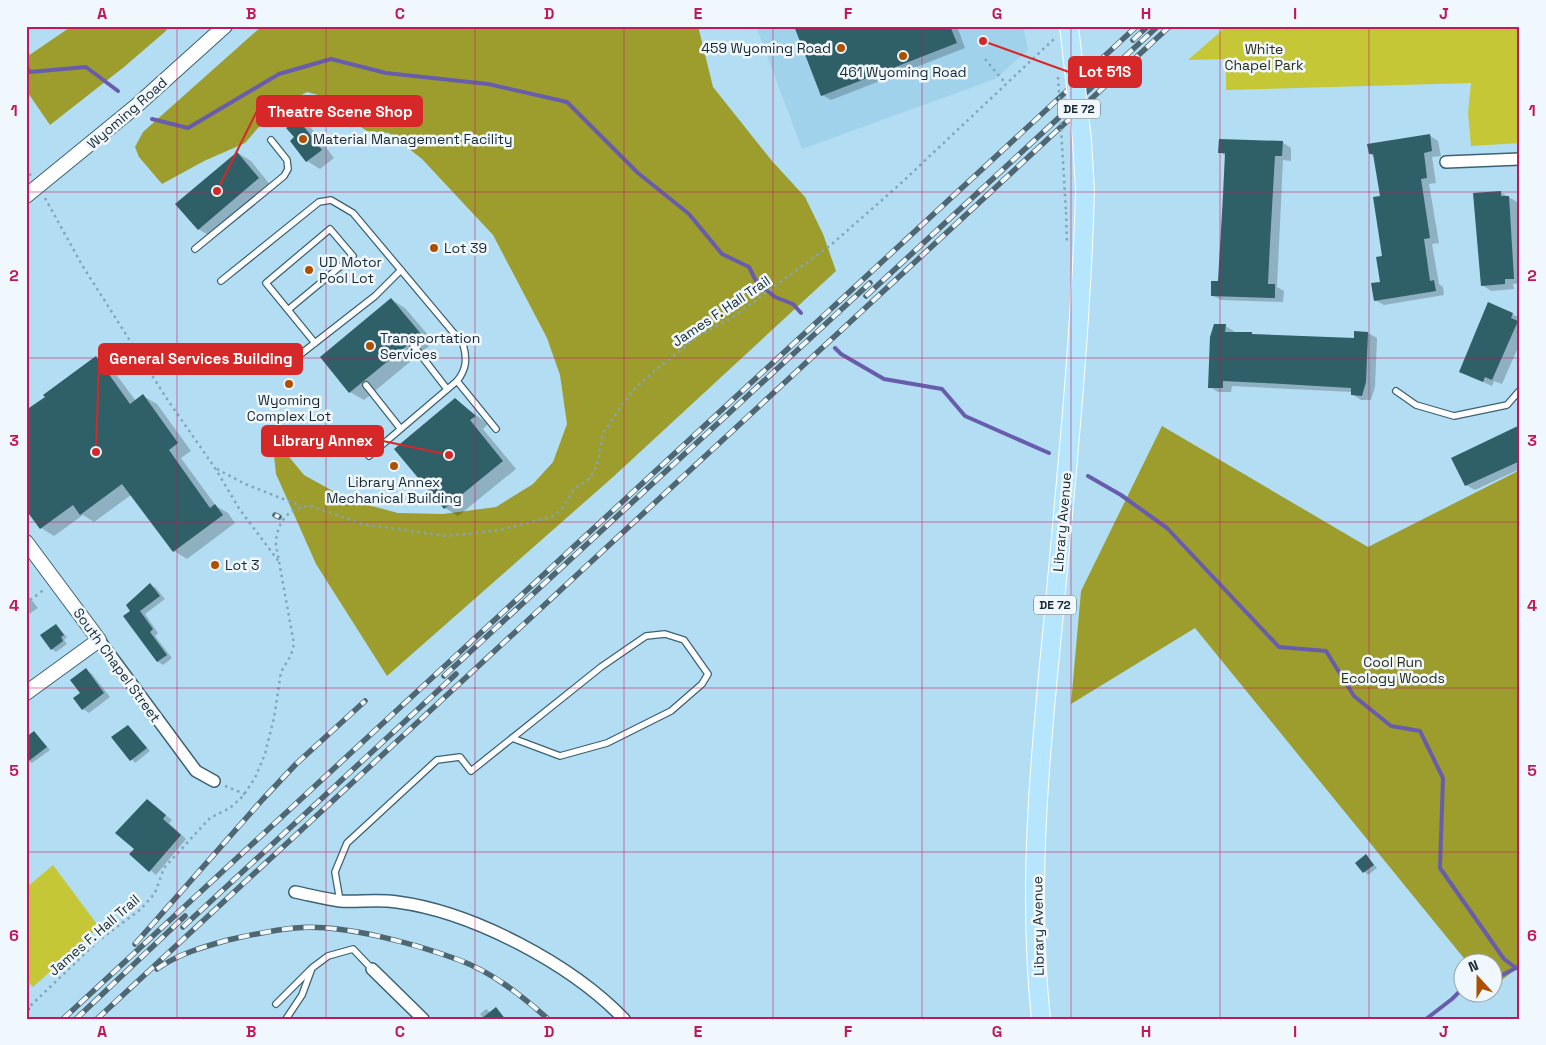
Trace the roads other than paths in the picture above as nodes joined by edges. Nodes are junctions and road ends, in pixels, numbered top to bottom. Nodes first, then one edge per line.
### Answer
1 (225, 26) edge
2 (1065, 30) edge
3 (271, 140) dead end
4 (1520, 158) edge
5 (1446, 162) dead end
6 (26, 196) edge
7 (195, 249) dead end
8 (401, 270) junction
9 (221, 281) dead end
10 (289, 309) junction
11 (316, 343) junction
12 (413, 345) dead end
13 (288, 364) dead end
14 (458, 381) junction
15 (366, 385) dead end
16 (447, 389) junction
17 (1520, 390) edge
18 (1396, 391) dead end
19 (400, 428) junction
20 (496, 428) dead end
21 (369, 456) dead end
22 (26, 542) edge
23 (99, 640) junction
24 (26, 693) edge
25 (512, 738) junction
26 (214, 781) road end
27 (295, 892) dead end
28 (340, 900) junction
29 (312, 968) junction
30 (372, 969) joint
31 (276, 1004) dead end
32 (286, 1019) edge
33 (423, 1019) edge
34 (624, 1019) edge
35 (1042, 1019) edge

1 - 6 street, Wyoming Road
2 - 35 main road, Library Avenue / DE 72, bridge
3 - 7 lane
4 - 5 street
8 - 9 lane
8 - 11 lane
8 - 14 lane
10 - 10 lane
10 - 11 lane
11 - 13 lane
12 - 16 lane
14 - 16 lane
14 - 20 lane
15 - 19 lane
16 - 19 lane
17 - 18 lane
19 - 21 lane
22 - 23 street, South Chapel Street
23 - 24 street
23 - 26 street, South Chapel Street
25 - 25 lane
25 - 28 lane
27 - 28 street
28 - 34 street
29 - 30 lane
29 - 31 lane
29 - 32 lane
30 - 33 street

